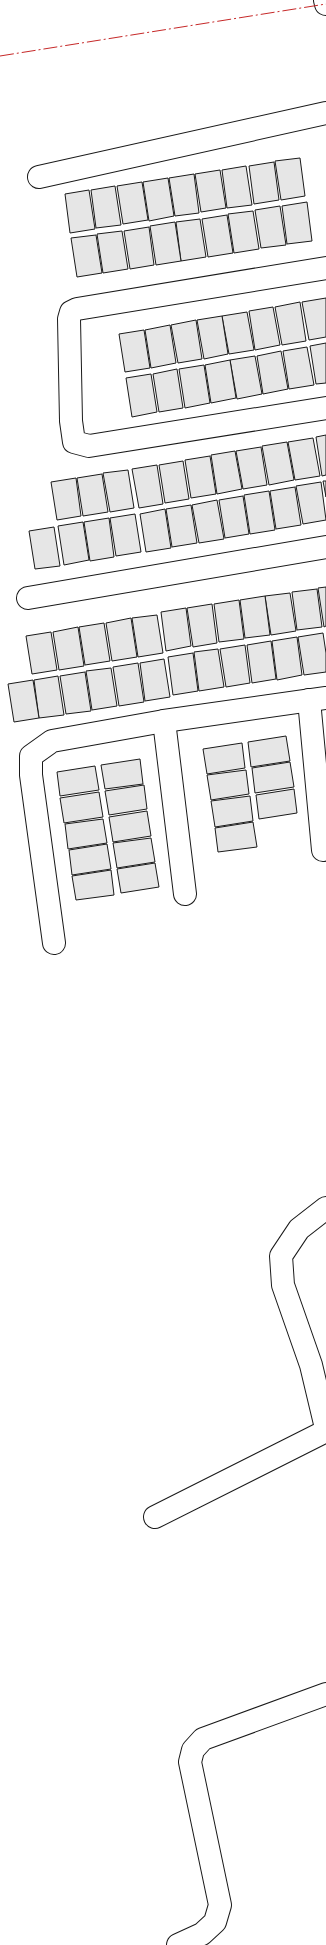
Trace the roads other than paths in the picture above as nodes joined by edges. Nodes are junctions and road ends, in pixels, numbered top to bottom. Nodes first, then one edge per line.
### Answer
1 (325, 0) edge
2 (326, 4) edge
3 (326, 113) edge
4 (39, 177) dead end
5 (326, 268) edge
6 (326, 408) edge
7 (326, 547) edge
8 (28, 598) dead end
9 (318, 699) edge
10 (164, 721) junction
11 (323, 850) dead end
12 (185, 894) dead end
13 (54, 943) dead end
14 (326, 1208) edge
15 (326, 1430) edge
16 (155, 1517) dead end
17 (326, 1694) edge
18 (178, 1945) edge

1 - 2 street
3 - 4 street
5 - 6 street
7 - 8 street
9 - 10 street
9 - 11 street
10 - 12 street
10 - 13 street
14 - 15 street
15 - 16 street
17 - 18 street

